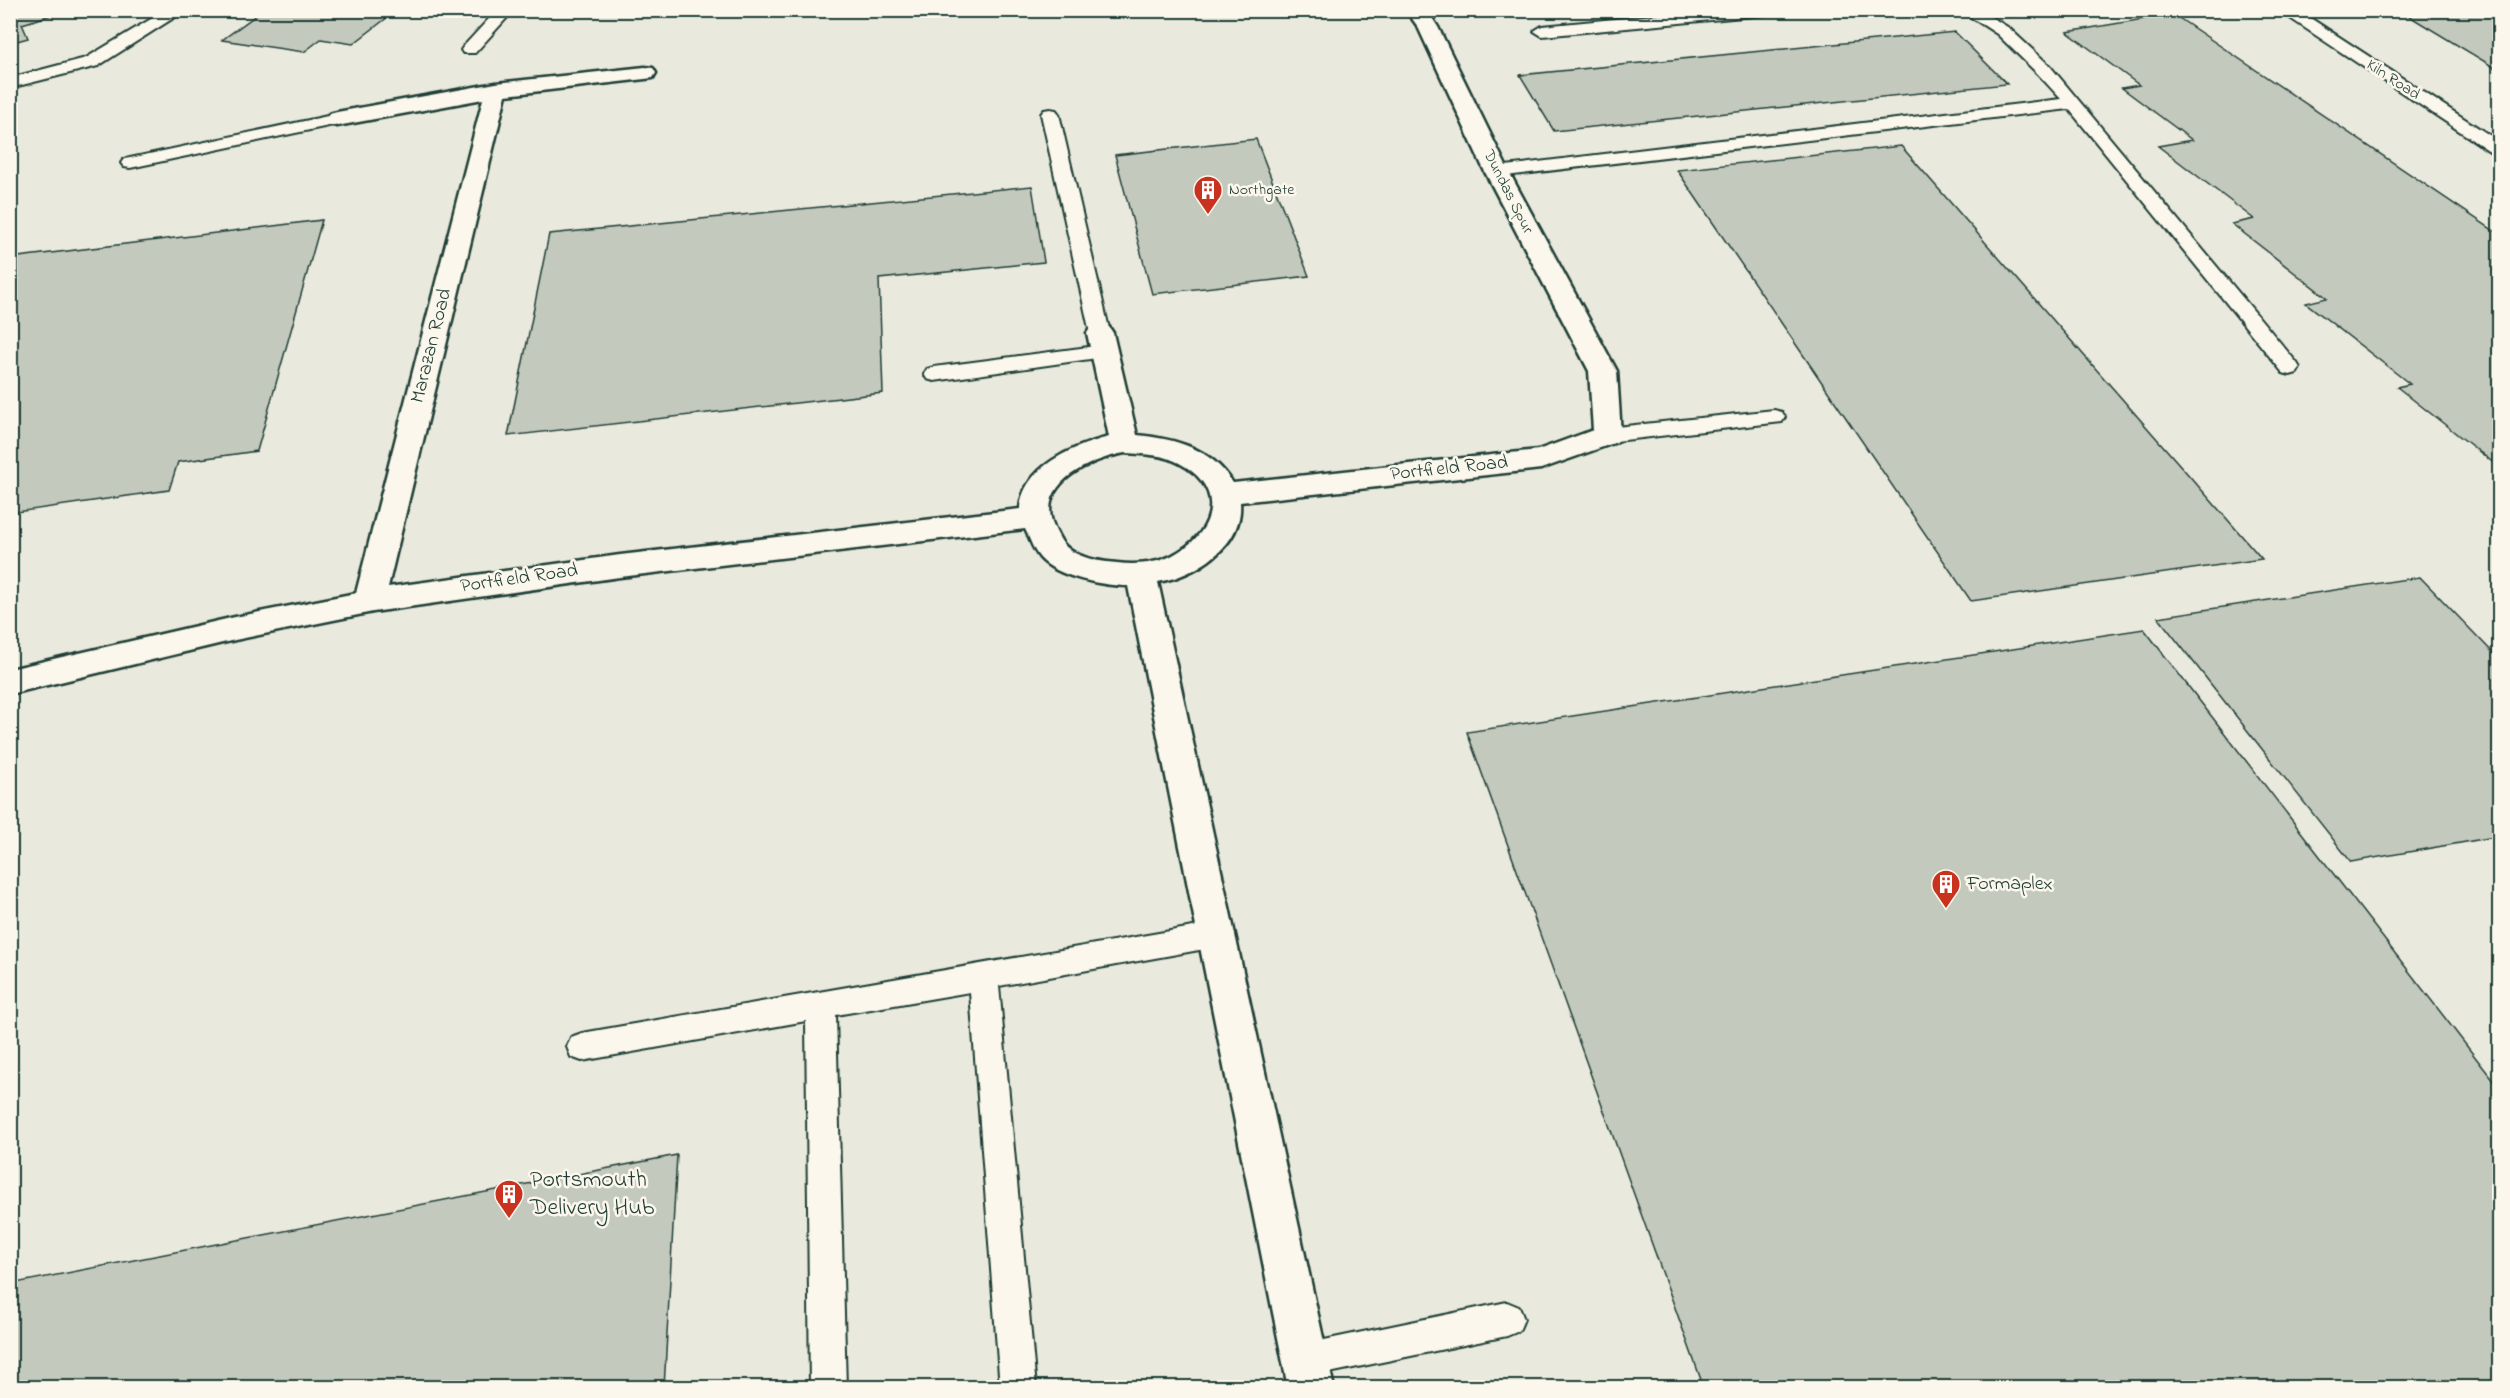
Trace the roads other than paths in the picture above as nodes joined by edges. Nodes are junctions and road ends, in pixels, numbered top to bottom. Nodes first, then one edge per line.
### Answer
1 (178, 10) edge
2 (506, 10) edge
3 (1416, 10) edge
4 (1764, 10) edge
5 (1968, 10) edge
6 (2286, 10) edge
7 (1542, 31) dead end
8 (469, 50) dead end
9 (645, 73) dead end
10 (10, 83) edge
11 (496, 90) junction
12 (2073, 103) junction
13 (1050, 114) dead end
14 (337, 119) joint
15 (2499, 150) edge
16 (130, 163) dead end
17 (1497, 172) junction
18 (1102, 342) junction
19 (2290, 369) dead end
20 (934, 374) dead end
21 (1774, 417) dead end
22 (1607, 435) junction
23 (1125, 444) junction
24 (1225, 494) junction
25 (1035, 518) junction
26 (1141, 575) junction
27 (369, 602) junction
28 (10, 682) edge
29 (1216, 935) junction
30 (983, 976) junction
31 (821, 1006) junction
32 (582, 1047) dead end
33 (1508, 1319) dead end
34 (1308, 1374) edge
35 (828, 1388) edge
36 (1018, 1388) edge

1 - 10 lane
2 - 8 lane
3 - 17 street, Dundas Spur
4 - 7 lane
5 - 12 lane
6 - 15 lane, Kiln Road
9 - 11 street
11 - 14 street
11 - 27 street, Marazan Road
12 - 17 lane
12 - 19 lane
13 - 18 lane
14 - 16 lane
17 - 22 street, Dundas Spur
18 - 20 lane
18 - 23 street
21 - 22 lane
22 - 24 street, Portfield Road
23 - 24 street
23 - 25 street
24 - 26 street
25 - 26 street
25 - 27 street, Portfield Road
26 - 29 street
27 - 28 street, Portfield Road
29 - 30 lane
29 - 34 street
30 - 31 lane
30 - 36 lane
31 - 32 lane
31 - 35 lane
33 - 34 lane

